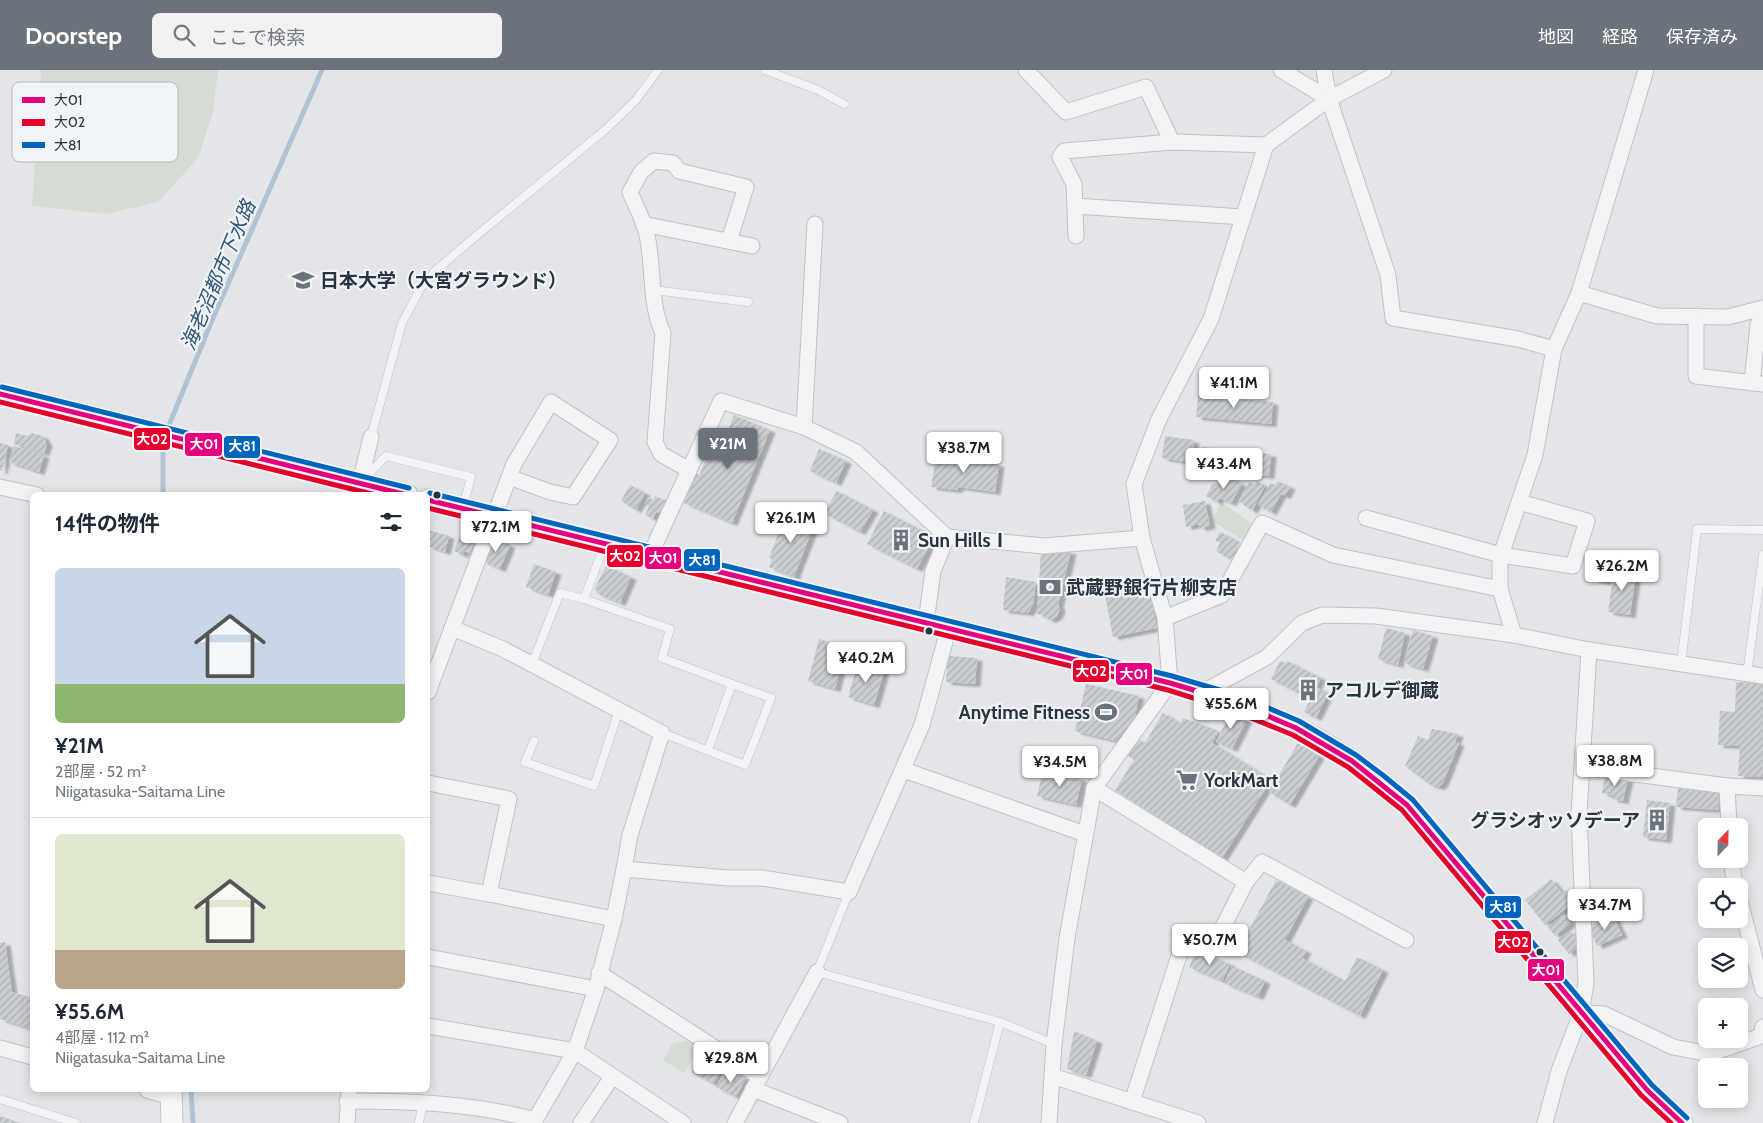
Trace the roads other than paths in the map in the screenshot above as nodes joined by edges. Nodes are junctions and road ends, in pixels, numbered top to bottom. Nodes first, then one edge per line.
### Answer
1 (658, 70) edge
2 (765, 70) edge
3 (1026, 70) edge
4 (1281, 70) edge
5 (1324, 70) edge
6 (1384, 70) edge
7 (1646, 70) edge
8 (1329, 99) junction
9 (844, 104) dead end
10 (1172, 142) junction
11 (1266, 145) junction
12 (1075, 206) junction
13 (1243, 217) junction
14 (643, 224) junction
15 (815, 224) dead end
16 (1076, 236) dead end
17 (729, 241) junction
18 (752, 246) dead end
19 (654, 290) junction
20 (1579, 293) junction
21 (748, 302) dead end
22 (1763, 309) edge
23 (1696, 316) junction
24 (1554, 349) junction
25 (1757, 383) edge
26 (0, 394) edge
27 (804, 427) junction
28 (370, 437) joint
29 (689, 470) junction
30 (509, 477) junction
31 (0, 487) edge
32 (358, 489) edge
33 (382, 492) edge
34 (30, 493) edge
35 (430, 501) edge
36 (1519, 502) junction
37 (463, 509) junction
38 (493, 517) junction
39 (1366, 518) dead end
40 (1763, 530) edge
41 (947, 537) junction
42 (1142, 538) junction
43 (605, 544) junction
44 (650, 555) junction
45 (1501, 555) junction
46 (1763, 555) edge
47 (1500, 589) junction
48 (584, 600) junction
49 (1165, 618) junction
50 (926, 622) junction
51 (949, 627) junction
52 (452, 628) junction
53 (1514, 635) junction
54 (1589, 650) junction
55 (532, 664) junction
56 (1681, 665) junction
57 (1746, 674) junction
58 (1763, 676) edge
59 (1170, 683) junction
60 (732, 684) junction
61 (430, 687) edge
62 (1203, 692) junction
63 (619, 710) junction
64 (662, 733) junction
65 (534, 741) dead end
66 (708, 750) junction
67 (1582, 767) junction
68 (904, 770) junction
69 (430, 783) edge
70 (1727, 786) junction
71 (1094, 788) junction
72 (1763, 788) edge
73 (1729, 818) edge
74 (1085, 834) junction
75 (624, 869) junction
76 (1246, 882) junction
77 (430, 883) edge
78 (849, 892) junction
79 (489, 894) junction
80 (614, 919) junction
81 (1747, 928) edge
82 (1406, 940) dead end
83 (430, 957) edge
84 (817, 972) junction
85 (600, 973) junction
86 (596, 989) junction
87 (1763, 990) edge
88 (1581, 1013) junction
89 (1000, 1022) junction
90 (430, 1026) edge
91 (1763, 1027) edge
92 (1054, 1044) junction
93 (0, 1048) edge
94 (575, 1051) junction
95 (30, 1056) edge
96 (1052, 1076) junction
97 (612, 1077) junction
98 (756, 1083) junction
99 (171, 1094) edge
100 (348, 1096) edge
101 (0, 1099) edge
102 (422, 1101) junction
103 (1132, 1102) junction
104 (500, 1117) edge
105 (76, 1123) edge
106 (172, 1123) edge
107 (347, 1123) edge
108 (419, 1123) edge
109 (581, 1123) edge
110 (683, 1123) edge
111 (735, 1123) edge
112 (840, 1123) edge
113 (974, 1123) edge
114 (1049, 1123) edge
115 (1198, 1123) edge
116 (1545, 1123) edge
117 (1682, 1123) edge

1 - 28 lane
2 - 9 lane
3 - 10 street
4 - 8 street
5 - 8 street
6 - 8 street
7 - 20 street
8 - 11 street
8 - 24 street
10 - 11 street
10 - 12 street
11 - 13 street
12 - 13 street
12 - 16 street
13 - 42 street
14 - 17 street
14 - 17 street
14 - 19 street
15 - 27 street
17 - 18 street
19 - 21 lane
19 - 29 street
20 - 23 street
20 - 24 street
22 - 23 street
22 - 25 street
23 - 25 street
24 - 36 street
26 - 32 main road
27 - 29 street
27 - 41 street
28 - 32 street
29 - 44 street
30 - 30 street
30 - 38 street
31 - 34 street
32 - 33 main road
32 - 37 lane
35 - 37 main road
36 - 45 street
36 - 45 street
37 - 38 main road
38 - 43 main road
38 - 52 street
39 - 45 street
40 - 56 lane
41 - 42 street
41 - 50 street
42 - 49 street
43 - 44 main road
43 - 48 lane
44 - 50 main road
45 - 47 street
46 - 57 lane
47 - 49 street
47 - 53 street
48 - 55 lane
48 - 60 lane
49 - 59 street
50 - 51 main road
51 - 59 main road
51 - 68 street
52 - 55 street
52 - 61 street
53 - 54 street
53 - 62 street
54 - 56 street
54 - 67 street
55 - 63 street
56 - 57 street
57 - 58 street
59 - 62 main road
59 - 71 street
60 - 66 lane
60 - 66 lane
62 - 88 main road
63 - 64 street
63 - 65 lane
64 - 66 lane
64 - 75 street
67 - 70 street
67 - 88 street
68 - 74 street
68 - 78 street
69 - 79 street
70 - 72 street
70 - 73 street
71 - 74 street
71 - 76 street
74 - 92 street
75 - 78 street
75 - 80 street
76 - 82 street
76 - 103 street
77 - 79 street
78 - 84 lane
79 - 80 street
80 - 85 street
81 - 87 street
83 - 86 street
84 - 89 lane
84 - 98 street
85 - 86 street
85 - 98 street
86 - 94 street
88 - 91 street
88 - 116 street
88 - 117 main road
89 - 92 lane
89 - 113 lane
90 - 94 street
92 - 96 street
93 - 95 street
94 - 97 street
94 - 104 street
96 - 103 street
96 - 114 street
97 - 109 street
97 - 110 street
98 - 111 street
98 - 112 street
99 - 106 main road
100 - 102 street
100 - 107 street
101 - 105 lane
102 - 104 street
102 - 108 lane
103 - 115 street

